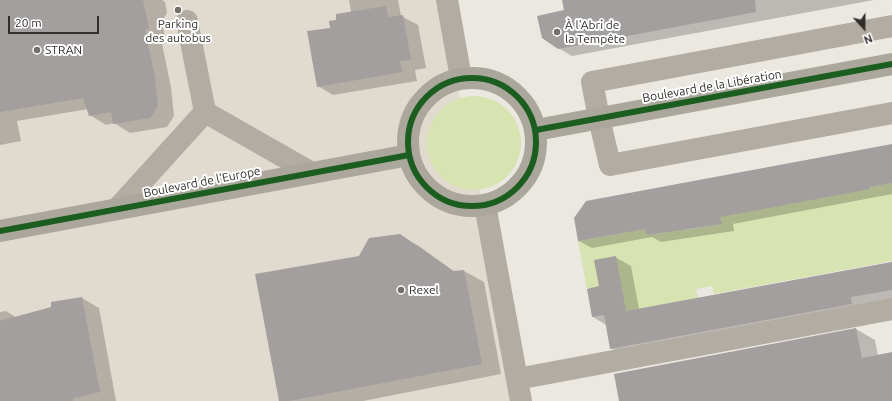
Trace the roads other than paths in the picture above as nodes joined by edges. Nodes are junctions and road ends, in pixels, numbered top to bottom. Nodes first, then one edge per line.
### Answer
1 (446, 0) edge
2 (187, 21) dead end
3 (892, 26) edge
4 (892, 64) edge
5 (461, 78) junction
6 (205, 112) junction
7 (892, 113) edge
8 (599, 118) junction
9 (536, 130) junction
10 (409, 155) junction
11 (312, 173) junction
12 (485, 205) junction
13 (117, 209) junction
14 (0, 231) edge
15 (892, 309) edge
16 (517, 379) junction
17 (521, 401) edge

1 - 5 street
2 - 6 street
3 - 8 street
4 - 8 main road, Boulevard de la Libération
5 - 9 main road
5 - 10 main road
6 - 11 street
6 - 13 street
7 - 8 street
8 - 9 main road, Boulevard de la Libération
9 - 12 main road
10 - 11 main road, Boulevard de l'Europe
10 - 12 main road
11 - 13 main road, Boulevard de l'Europe
12 - 16 street
13 - 14 main road, Boulevard de l'Europe
15 - 16 street
16 - 17 street

